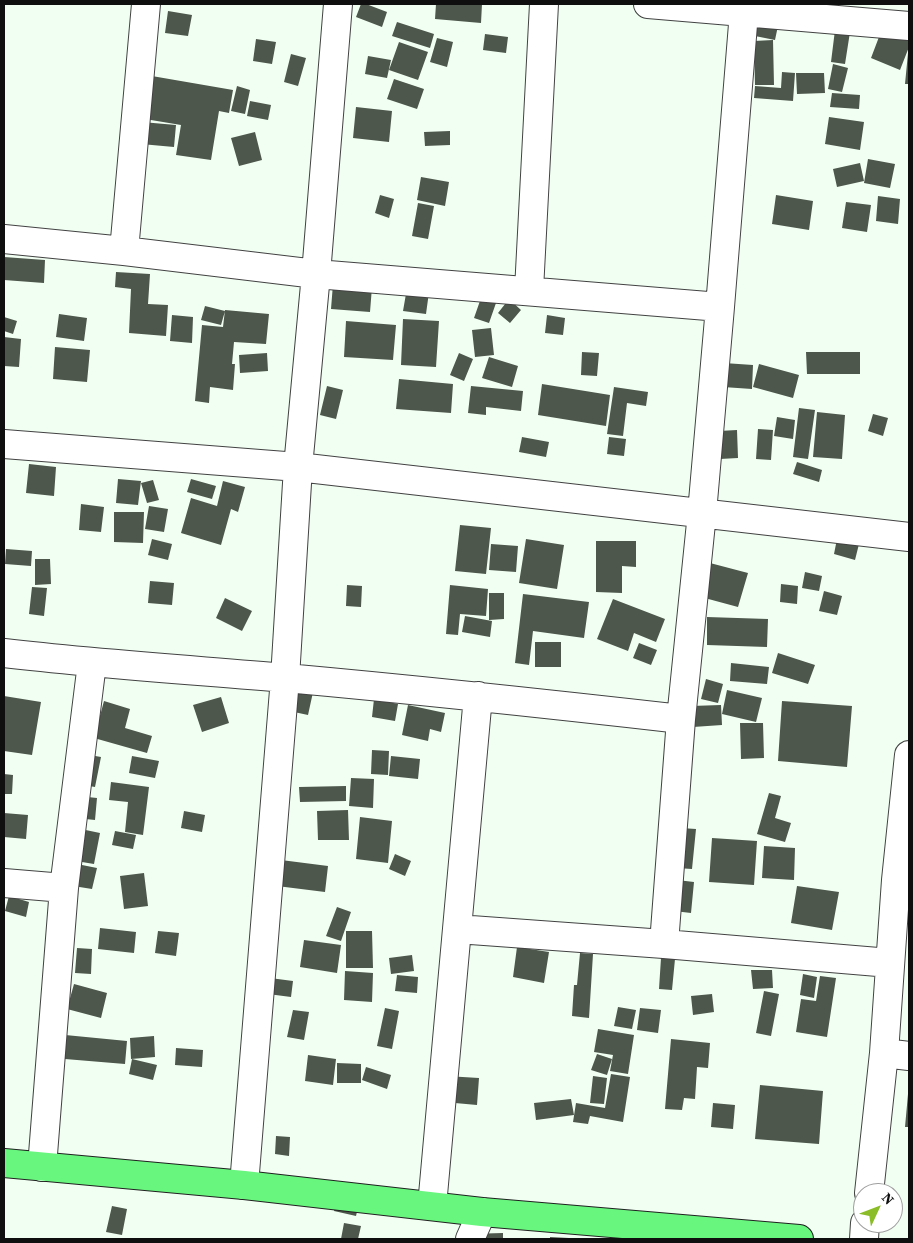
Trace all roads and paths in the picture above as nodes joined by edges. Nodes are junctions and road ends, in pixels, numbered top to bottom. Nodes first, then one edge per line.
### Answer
1 (146, 4) edge
2 (338, 4) edge
3 (544, 4) edge
4 (648, 4) edge
5 (744, 12) junction
6 (909, 26) edge
7 (4, 238) edge
8 (124, 251) junction
9 (316, 274) junction
10 (529, 290) junction
11 (720, 307) junction
12 (4, 444) edge
13 (298, 467) junction
14 (702, 513) junction
15 (909, 537) edge
16 (4, 653) edge
17 (92, 663) junction
18 (285, 678) junction
19 (478, 696) junction
20 (681, 719) junction
21 (909, 755) edge
22 (903, 880) edge
23 (4, 883) edge
24 (64, 888) junction
25 (457, 929) junction
26 (664, 944) junction
27 (890, 963) junction
28 (897, 1054) edge
29 (4, 1163) edge
30 (42, 1167) junction
31 (871, 1183) edge
32 (244, 1185) junction
33 (432, 1206) junction
34 (482, 1212) junction
35 (470, 1239) edge
36 (798, 1239) edge

1 - 8 street
2 - 9 street
3 - 10 street
4 - 5 street
5 - 6 street
5 - 11 street
7 - 8 street
8 - 9 street
9 - 10 street
9 - 13 street
10 - 11 street
11 - 14 street
12 - 13 street
13 - 14 street
13 - 18 street
14 - 15 street
14 - 20 street
16 - 17 street
17 - 18 street
17 - 24 street
18 - 19 street
18 - 32 street
19 - 20 street
19 - 25 street
20 - 26 street
21 - 22 street
22 - 27 street
23 - 24 street
24 - 30 street
25 - 26 street
25 - 33 street
26 - 27 street
27 - 28 street
28 - 31 street
29 - 30 main road
30 - 32 main road
32 - 33 main road
33 - 34 main road
34 - 35 street
34 - 36 main road

